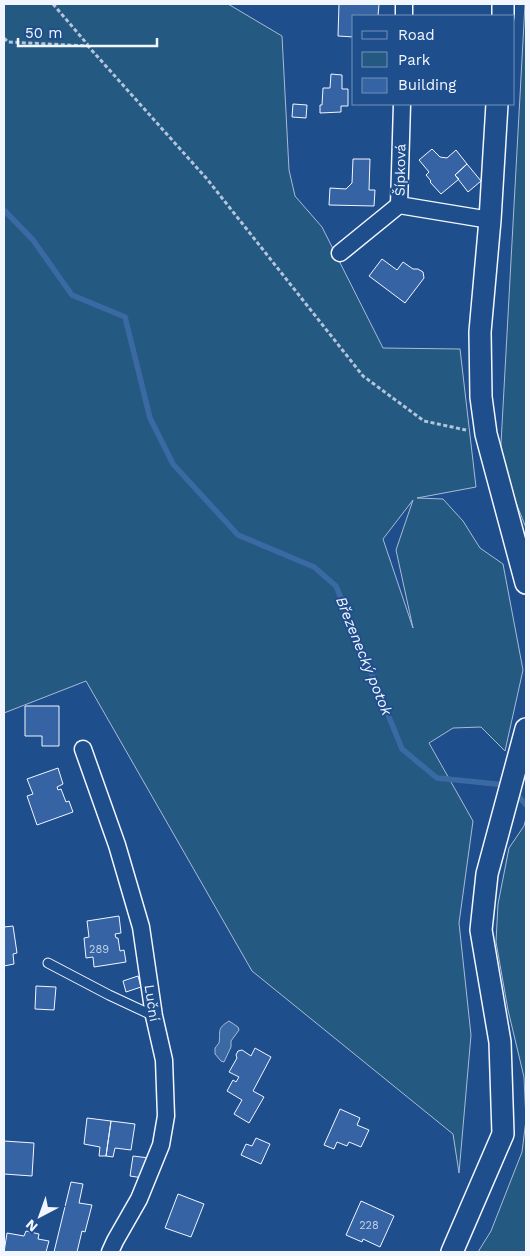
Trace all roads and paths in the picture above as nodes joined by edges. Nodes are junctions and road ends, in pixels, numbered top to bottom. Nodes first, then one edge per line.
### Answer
1 (53, 4) edge
2 (4, 38) edge
3 (88, 46) junction
4 (402, 105) edge
5 (497, 105) edge
6 (399, 205) junction
7 (490, 220) junction
8 (340, 253) dead end
9 (486, 434) junction
10 (526, 582) edge
11 (526, 729) edge
12 (82, 749) dead end
13 (48, 963) dead end
14 (154, 1016) junction
15 (110, 1252) edge
16 (452, 1252) edge

1 - 3 path
2 - 3 path
3 - 9 path
4 - 6 street, Šípková
5 - 7 street
6 - 7 street, Šípková
6 - 8 street
7 - 9 street
9 - 10 street
11 - 16 street
12 - 14 street, Luční
13 - 14 lane
14 - 15 street, Luční

